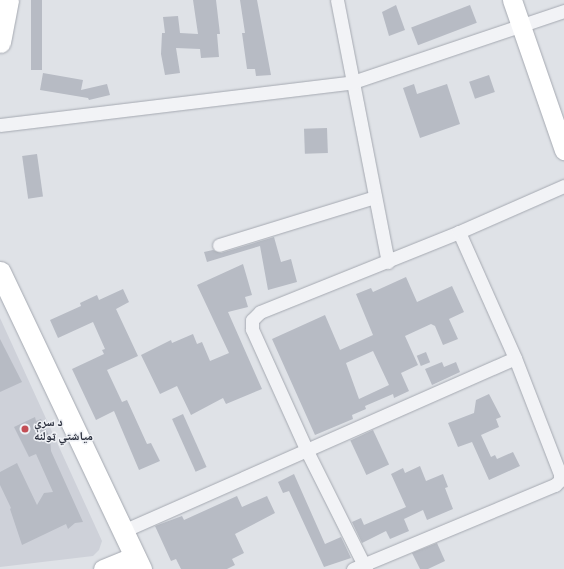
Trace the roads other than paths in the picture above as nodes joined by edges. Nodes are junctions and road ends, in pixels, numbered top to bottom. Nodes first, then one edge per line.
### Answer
1 (8, 0) edge
2 (337, 0) edge
3 (512, 0) edge
4 (564, 11) edge
5 (521, 26) junction
6 (0, 42) edge
7 (353, 82) junction
8 (0, 125) edge
9 (564, 150) edge
10 (564, 186) edge
11 (375, 197) junction
12 (459, 232) junction
13 (220, 244) dead end
14 (388, 262) junction
15 (0, 272) edge
16 (514, 358) junction
17 (308, 451) junction
18 (123, 531) junction
19 (138, 562) edge
20 (361, 567) edge
21 (103, 569) edge

1 - 6 main road
2 - 7 street
3 - 5 street
4 - 5 street
5 - 7 street
5 - 9 street
7 - 8 street
7 - 11 street
10 - 12 street
11 - 13 street
11 - 14 street
12 - 14 street
12 - 16 street
14 - 17 street
15 - 18 main road
16 - 17 street
16 - 20 street
17 - 18 street
17 - 20 street
18 - 19 main road
19 - 21 street

